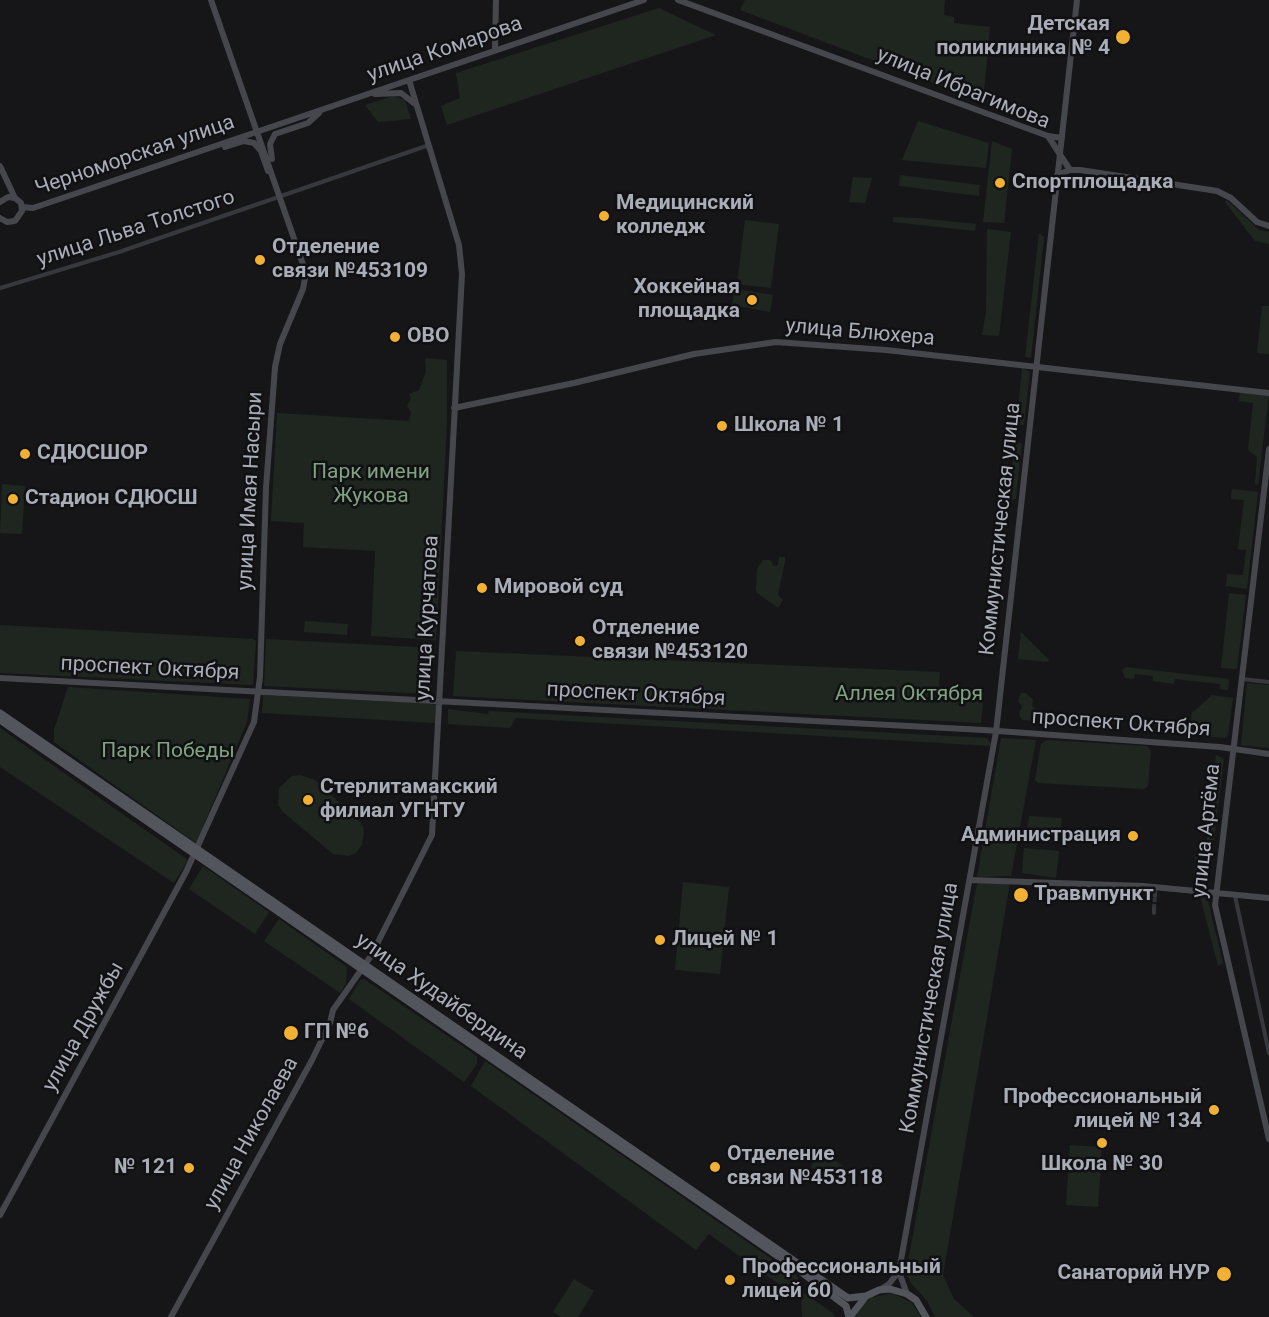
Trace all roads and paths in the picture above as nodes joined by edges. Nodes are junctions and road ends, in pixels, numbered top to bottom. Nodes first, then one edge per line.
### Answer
1 (211, 0) edge
2 (496, 0) edge
3 (644, 0) edge
4 (678, 0) edge
5 (1077, 0) edge
6 (495, 49) junction
7 (409, 80) junction
8 (366, 95) junction
9 (418, 107) junction
10 (323, 110) junction
11 (258, 131) junction
12 (1048, 136) junction
13 (1062, 138) junction
14 (429, 145) junction
15 (207, 149) junction
16 (1059, 155) junction
17 (0, 166) edge
18 (1070, 170) junction
19 (1057, 176) junction
20 (8, 186) junction
21 (278, 189) junction
22 (281, 197) junction
23 (15, 198) junction
24 (2, 200) edge
25 (22, 207) junction
26 (33, 208) junction
27 (19, 219) junction
28 (2, 221) edge
29 (1269, 226) edge
30 (0, 288) edge
31 (1036, 367) junction
32 (1269, 393) edge
33 (454, 408) junction
34 (1269, 449) edge
35 (1269, 455) edge
36 (1242, 679) junction
37 (0, 680) edge
38 (1269, 682) edge
39 (259, 691) junction
40 (441, 702) junction
41 (0, 713) edge
42 (0, 720) edge
43 (996, 732) junction
44 (1232, 749) junction
45 (1269, 754) edge
46 (196, 851) junction
47 (969, 880) junction
48 (1155, 887) junction
49 (1216, 892) junction
50 (1236, 895) junction
51 (1155, 897) tunnel mouth
52 (1269, 898) edge
53 (364, 967) junction
54 (1269, 1053) edge
55 (1269, 1139) edge
56 (0, 1215) edge
57 (899, 1271) junction
58 (879, 1290) junction
59 (907, 1294) junction
60 (866, 1296) junction
61 (171, 1317) edge
62 (850, 1317) edge
63 (926, 1317) edge

1 - 11 main road, улица Имая Насыри
2 - 6 main road
3 - 6 main road, улица Комарова
4 - 12 main road, улица Ибрагимова
5 - 13 main road, Коммунистическая улица
6 - 7 main road, улица Комарова
7 - 8 main road, улица Комарова
7 - 9 main road, улица Курчатова
8 - 9 main road
8 - 10 main road, улица Комарова
9 - 14 main road, улица Курчатова
10 - 11 main road, улица Комарова
10 - 21 main road
11 - 15 main road, Черноморская улица
11 - 21 main road, улица Имая Насыри
12 - 13 main road
12 - 16 main road, улица Ибрагимова
13 - 16 main road, Коммунистическая улица
14 - 22 street, улица Льва Толстого
14 - 33 main road, улица Курчатова
15 - 21 main road
15 - 26 main road, Черноморская улица
16 - 18 main road, улица Ибрагимова
16 - 19 main road, Коммунистическая улица
17 - 20 main road
18 - 19 main road
18 - 29 main road
19 - 31 main road, Коммунистическая улица
20 - 23 main road
20 - 24 main road
21 - 22 main road, улица Имая Насыри
22 - 30 street, улица Льва Толстого
22 - 39 main road, улица Имая Насыри
23 - 24 main road
23 - 25 main road
25 - 26 main road, Черноморская улица
25 - 27 main road
26 - 27 main road
27 - 28 main road
31 - 32 main road, улица Блюхера
31 - 33 main road, улица Блюхера
31 - 43 main road, Коммунистическая улица
33 - 40 main road, улица Курчатова
34 - 35 main road, улица Артёма
35 - 36 main road, улица Артёма
36 - 38 street
36 - 44 main road, улица Артёма
37 - 39 main road, проспект Октября
39 - 40 main road, проспект Октября
39 - 46 main road, улица Имая Насыри
40 - 43 main road, проспект Октября
40 - 53 main road, улица Курчатова
41 - 46 main road, улица Худайбердина
42 - 46 main road, улица Худайбердина
43 - 44 main road, проспект Октября
43 - 47 main road, Коммунистическая улица
44 - 45 main road, проспект Октября
44 - 49 main road, улица Артёма
46 - 53 main road, улица Худайбердина
46 - 56 main road, улица Дружбы
47 - 48 main road
47 - 57 main road, Коммунистическая улица
48 - 49 main road
48 - 51 street
49 - 50 main road
49 - 55 main road, улица Артёма
50 - 52 main road
50 - 54 street
53 - 60 main road, улица Худайбердина
53 - 61 main road, улица Николаева
53 - 62 main road, улица Худайбердина
57 - 58 main road
57 - 59 main road, Коммунистическая улица
58 - 59 main road
58 - 60 main road
59 - 63 main road
60 - 62 main road

